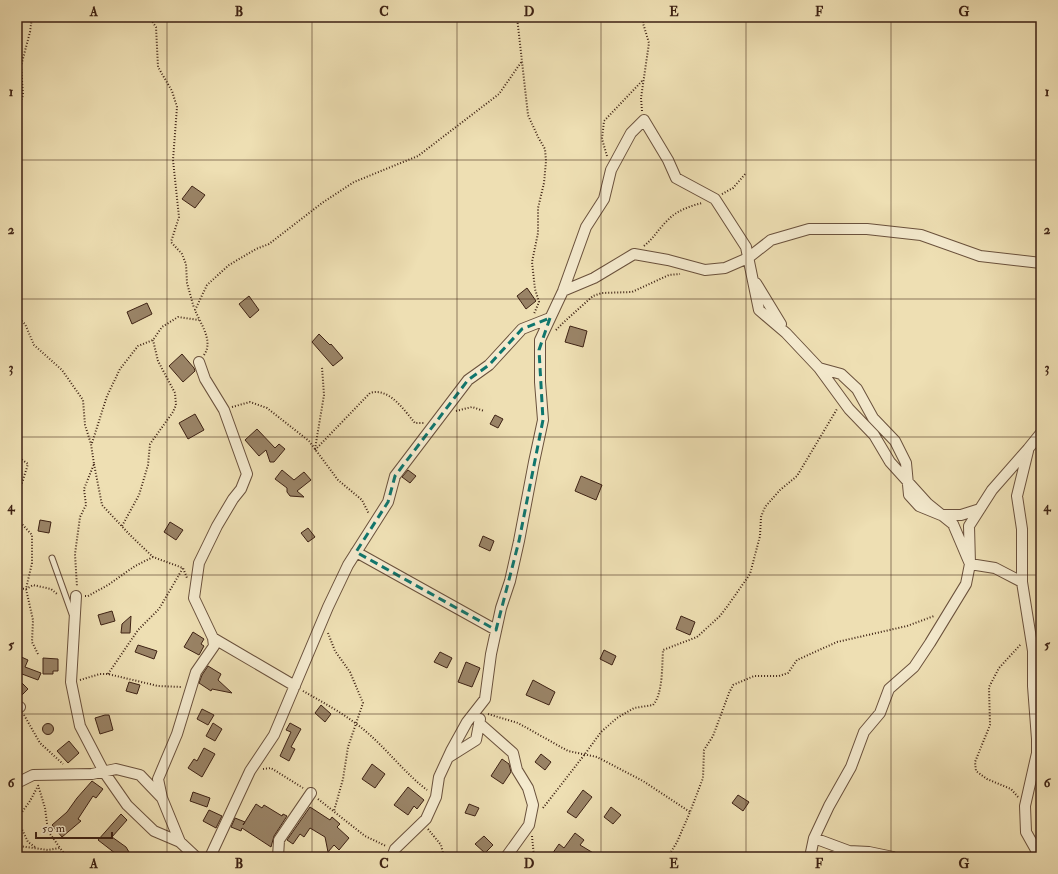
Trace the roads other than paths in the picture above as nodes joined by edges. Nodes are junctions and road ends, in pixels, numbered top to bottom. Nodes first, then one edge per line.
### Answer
1 (748, 258) junction
2 (737, 263) junction
3 (1041, 263) edge
4 (751, 275) junction
5 (563, 291) junction
6 (550, 318) junction
7 (199, 362) road end
8 (819, 368) junction
9 (1041, 433) edge
10 (1028, 449) junction
11 (909, 482) junction
12 (980, 509) junction
13 (941, 515) junction
14 (356, 552) junction
15 (52, 558) dead end
16 (970, 564) junction
17 (1022, 582) junction
18 (76, 596) road end
19 (74, 619) junction
20 (496, 630) junction
21 (213, 638) junction
22 (295, 686) junction
23 (485, 699) junction
24 (479, 723) junction
25 (448, 757) junction
26 (104, 772) junction
27 (17, 783) edge
28 (310, 793) road end
29 (162, 798) junction
30 (814, 838) junction
31 (180, 842) junction
32 (849, 851) junction
33 (393, 853) edge
34 (1036, 854) edge
35 (196, 857) edge
36 (210, 857) edge
37 (278, 857) edge
38 (506, 857) edge
39 (810, 857) edge
40 (832, 857) edge
41 (893, 857) edge

1 - 2 street
1 - 3 street
1 - 4 street
1 - 5 street
2 - 4 street
2 - 5 street
4 - 8 street
5 - 6 street
6 - 14 street
6 - 20 street
7 - 21 street
8 - 11 street
8 - 11 street
9 - 10 street
10 - 12 street
10 - 17 street
11 - 13 street
12 - 13 street
12 - 16 street
13 - 16 street
14 - 20 street
14 - 22 street
15 - 19 lane
16 - 17 street
16 - 30 street
17 - 34 street
18 - 19 street
19 - 26 street
20 - 23 street
21 - 22 street
21 - 29 street
22 - 36 street
23 - 24 street
23 - 25 street
24 - 25 street
24 - 38 street
25 - 33 street
26 - 27 street
26 - 29 street
26 - 31 street
28 - 37 street
29 - 31 street
30 - 32 street
30 - 39 street
31 - 35 street
32 - 40 street
32 - 41 street

